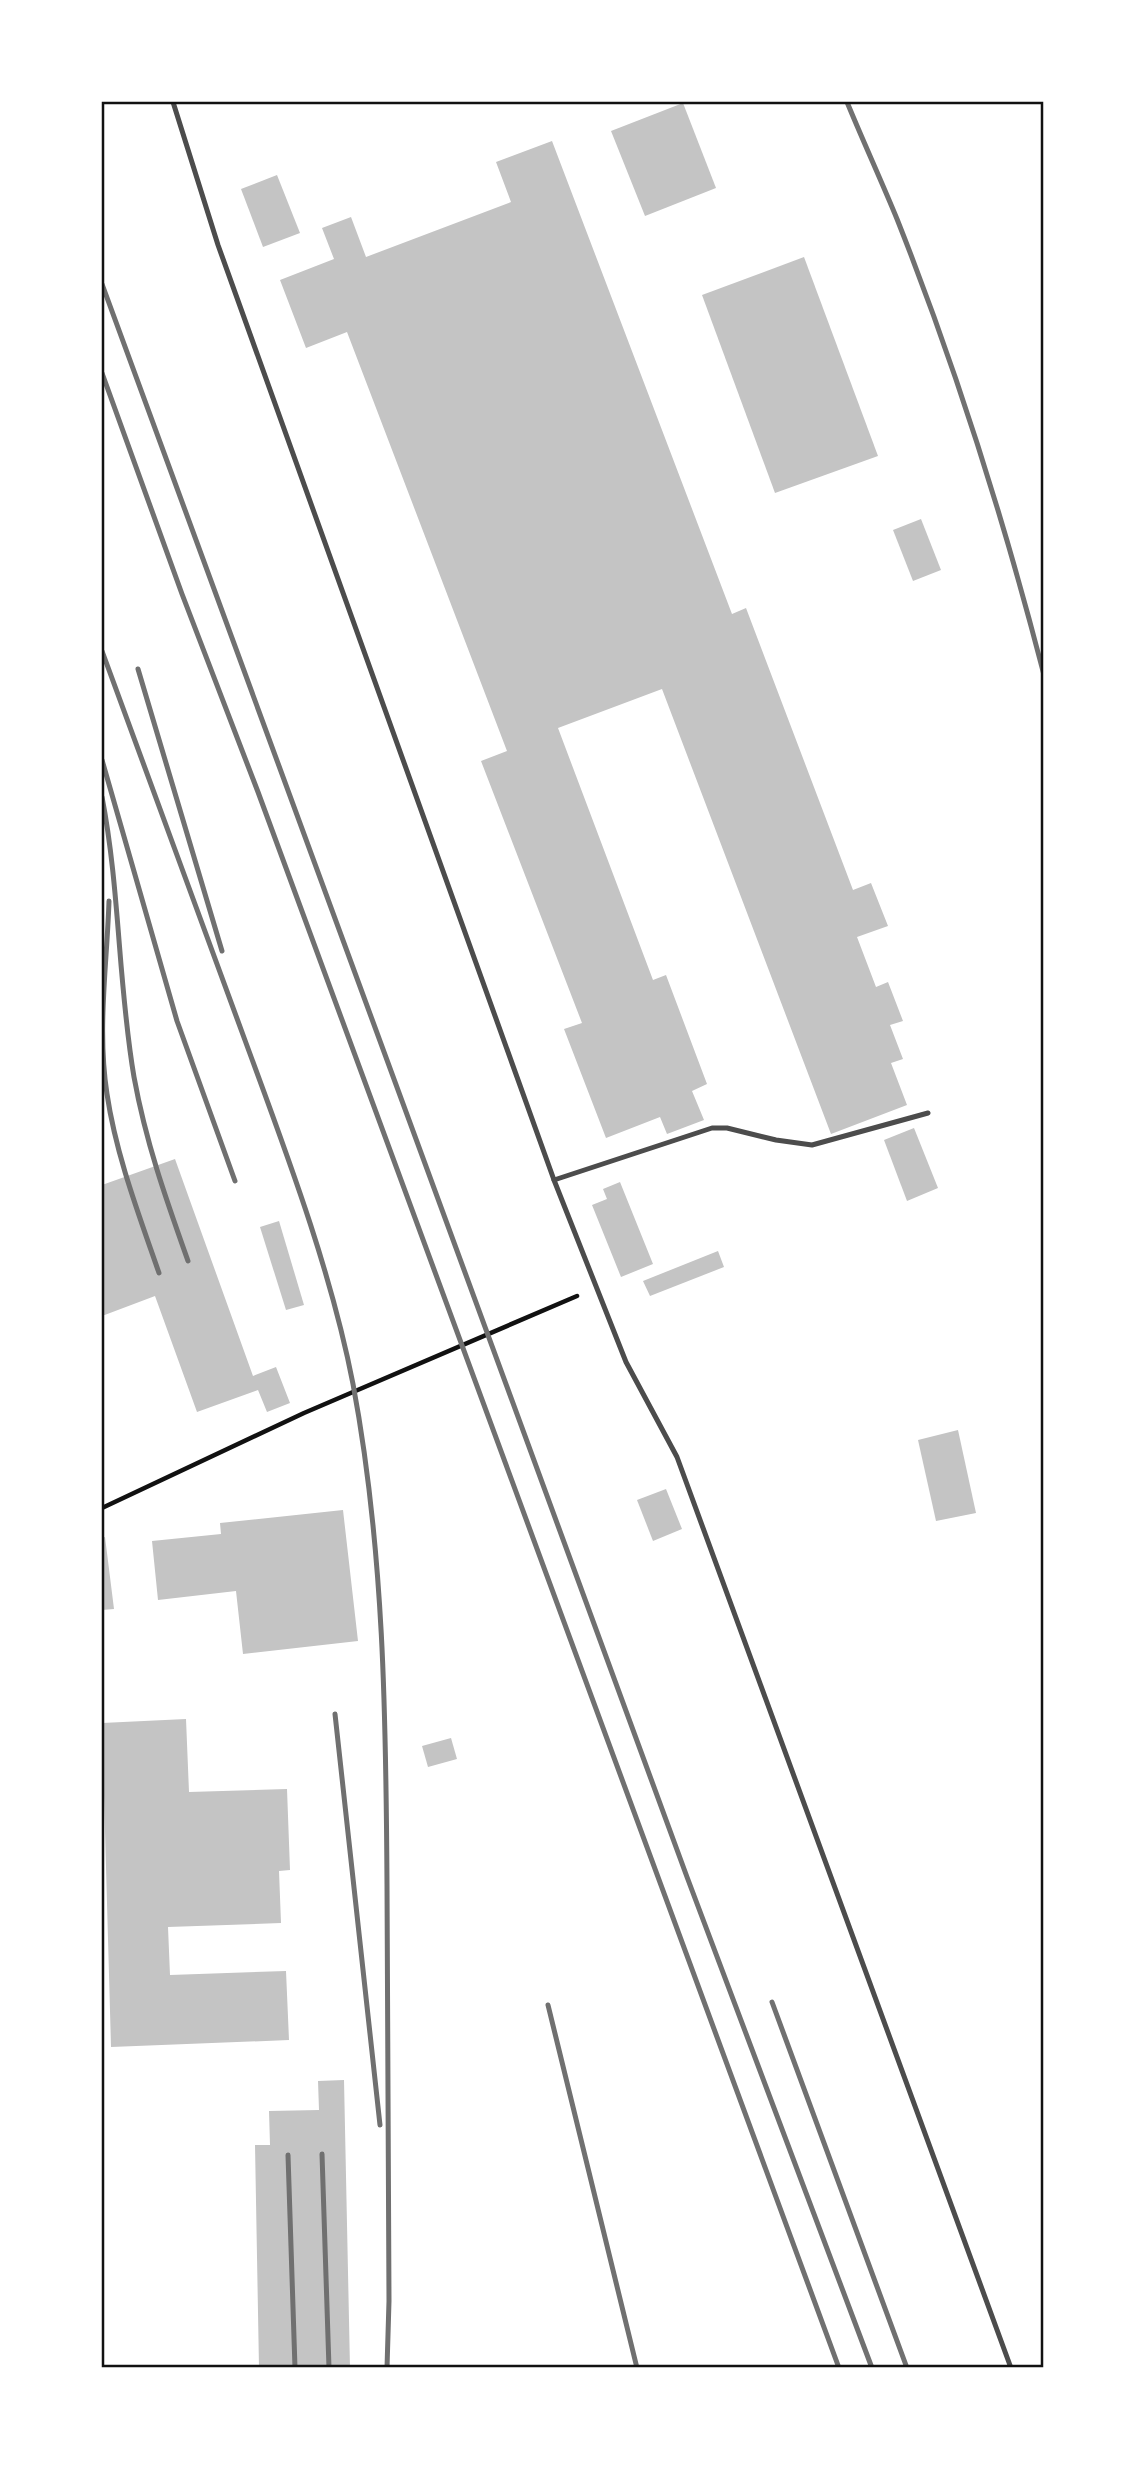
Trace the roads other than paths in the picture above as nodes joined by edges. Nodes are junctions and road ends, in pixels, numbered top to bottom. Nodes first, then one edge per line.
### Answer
1 (173, 102) edge
2 (928, 1113) dead end
3 (554, 1180) junction
4 (1011, 2368) edge

1 - 3 lane
2 - 3 lane
3 - 4 lane

